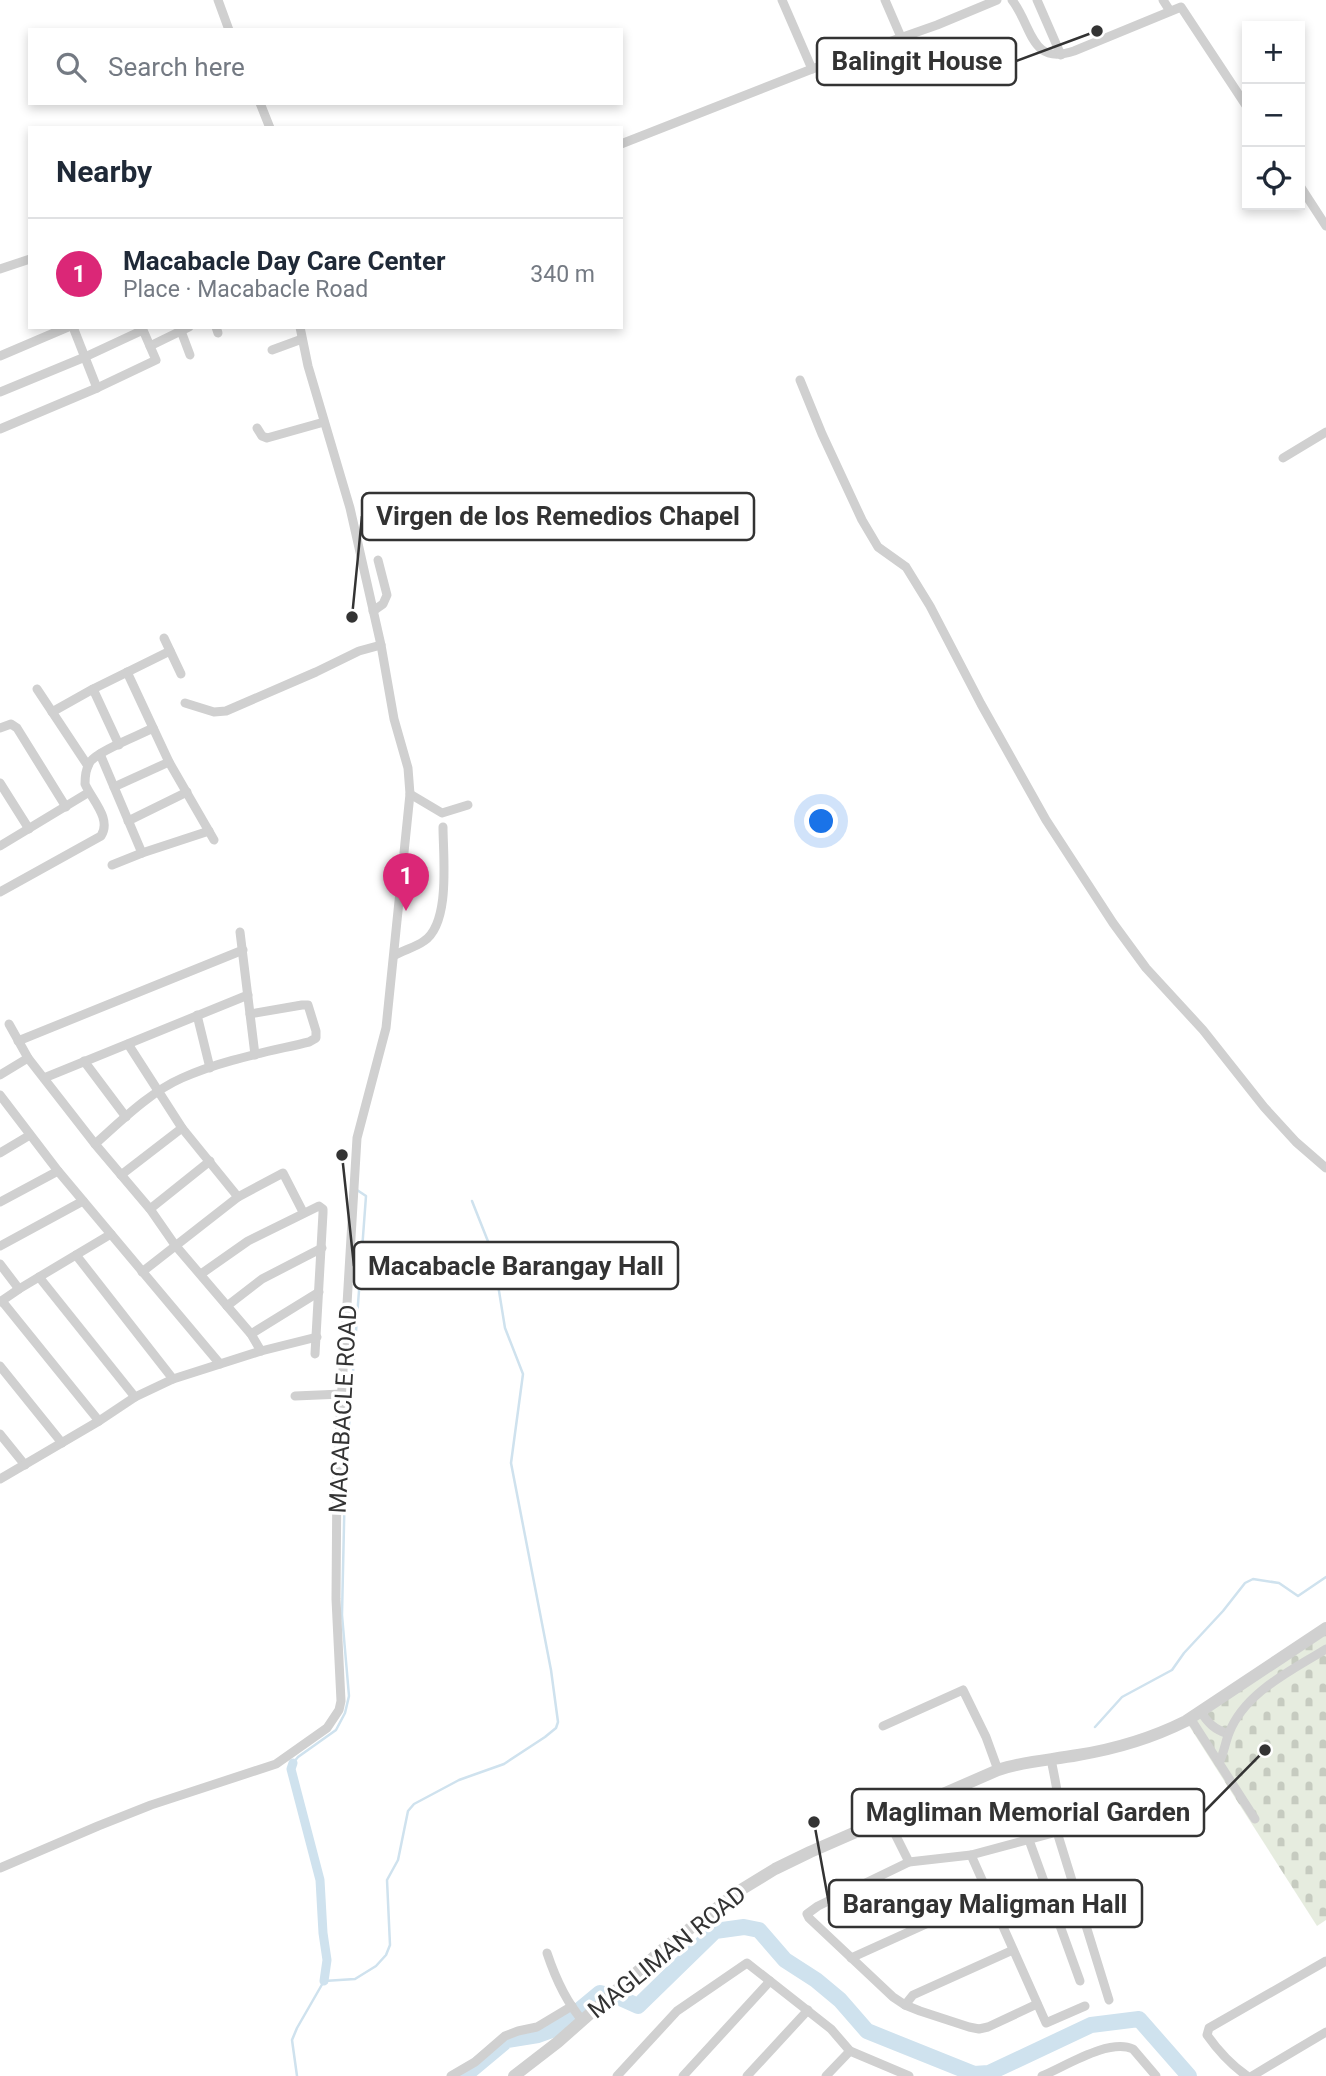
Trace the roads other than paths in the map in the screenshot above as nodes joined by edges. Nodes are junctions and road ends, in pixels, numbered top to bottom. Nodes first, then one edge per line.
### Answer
1 (218, 0) edge
2 (782, 0) edge
3 (885, 0) edge
4 (997, 0) edge
5 (1012, 0) edge
6 (1037, 0) edge
7 (1163, 0) edge
8 (1180, 3) edge
9 (1170, 11) junction
10 (228, 28) edge
11 (901, 37) junction
12 (1061, 55) junction
13 (812, 69) junction
14 (1242, 99) edge
15 (261, 105) edge
16 (269, 126) edge
17 (623, 143) edge
18 (1305, 194) edge
19 (1326, 226) edge
20 (28, 260) edge
21 (0, 270) edge
22 (65, 329) edge
23 (71, 329) edge
24 (185, 329) edge
25 (300, 329) edge
26 (130, 331) edge
27 (302, 339) junction
28 (150, 346) junction
29 (272, 350) dead end
30 (190, 355) dead end
31 (0, 356) edge
32 (85, 357) junction
33 (800, 380) dead end
34 (97, 388) junction
35 (0, 392) edge
36 (324, 422) junction
37 (257, 428) dead end
38 (0, 429) edge
39 (1326, 432) edge
40 (1283, 458) dead end
41 (378, 560) dead end
42 (373, 611) junction
43 (164, 638) dead end
44 (382, 645) junction
45 (170, 651) junction
46 (127, 672) junction
47 (181, 674) dead end
48 (37, 689) dead end
49 (93, 689) junction
50 (185, 702) dead end
51 (52, 712) junction
52 (0, 728) edge
53 (153, 728) junction
54 (119, 744) junction
55 (100, 754) junction
56 (169, 762) junction
57 (88, 766) junction
58 (0, 783) edge
59 (114, 787) junction
60 (187, 792) junction
61 (86, 794) dead end
62 (410, 794) junction
63 (468, 805) dead end
64 (66, 807) junction
65 (128, 821) junction
66 (443, 827) dead end
67 (29, 829) junction
68 (0, 846) edge
69 (142, 853) junction
70 (112, 865) dead end
71 (0, 892) edge
72 (240, 932) dead end
73 (243, 950) junction
74 (395, 955) junction
75 (247, 995) junction
76 (250, 1014) junction
77 (197, 1015) junction
78 (9, 1024) dead end
79 (18, 1041) junction
80 (128, 1044) junction
81 (255, 1055) junction
82 (28, 1058) junction
83 (84, 1061) junction
84 (210, 1068) junction
85 (0, 1075) edge
86 (44, 1078) junction
87 (159, 1091) junction
88 (1, 1099) edge
89 (126, 1117) junction
90 (182, 1128) junction
91 (30, 1135) junction
92 (95, 1143) junction
93 (0, 1153) edge
94 (210, 1161) junction
95 (1326, 1168) edge
96 (58, 1171) junction
97 (121, 1175) junction
98 (238, 1197) junction
99 (83, 1201) junction
100 (0, 1202) edge
101 (150, 1209) junction
102 (303, 1212) junction
103 (111, 1234) junction
104 (175, 1245) junction
105 (0, 1246) edge
106 (322, 1248) junction
107 (76, 1255) junction
108 (0, 1264) edge
109 (142, 1272) junction
110 (201, 1274) junction
111 (39, 1277) junction
112 (19, 1289) junction
113 (319, 1292) junction
114 (1, 1302) edge
115 (227, 1306) junction
116 (251, 1334) junction
117 (317, 1337) junction
118 (261, 1352) junction
119 (315, 1354) dead end
120 (220, 1364) junction
121 (0, 1366) edge
122 (173, 1379) junction
123 (342, 1394) junction
124 (295, 1396) dead end
125 (135, 1397) junction
126 (99, 1421) junction
127 (0, 1434) edge
128 (62, 1443) junction
129 (25, 1465) junction
130 (0, 1479) edge
131 (1326, 1628) edge
132 (1326, 1649) edge
133 (1195, 1714) junction
134 (883, 1726) dead end
135 (1228, 1734) junction
136 (1051, 1759) junction
137 (1219, 1763) junction
138 (998, 1770) junction
139 (887, 1818) junction
140 (1255, 1819) dead end
141 (1057, 1832) junction
142 (1029, 1840) junction
143 (971, 1855) junction
144 (909, 1862) junction
145 (0, 1868) edge
146 (988, 1896) junction
147 (1013, 1950) junction
148 (547, 1954) dead end
149 (851, 1958) junction
150 (1326, 1961) edge
151 (770, 1981) junction
152 (1080, 1981) dead end
153 (1109, 2000) dead end
154 (1037, 2004) junction
155 (905, 2005) junction
156 (1085, 2006) dead end
157 (808, 2010) junction
158 (576, 2013) junction
159 (1326, 2032) edge
160 (850, 2051) junction
161 (904, 2075) edge
162 (451, 2076) edge
163 (514, 2076) edge
164 (617, 2076) edge
165 (683, 2076) edge
166 (747, 2076) edge
167 (827, 2076) edge
168 (1042, 2076) edge
169 (1156, 2076) edge
170 (1247, 2076) edge
171 (1252, 2076) edge

1 - 10 street
2 - 13 street
3 - 11 street
4 - 11 street
5 - 12 street
6 - 12 street
7 - 9 street
8 - 9 street
8 - 14 street
9 - 12 street
11 - 13 street
13 - 17 street
15 - 16 street
18 - 19 street
20 - 21 street
22 - 31 street
23 - 32 street
24 - 28 street
24 - 30 street
25 - 27 street, MACABACLE ROAD
26 - 28 street
26 - 32 street
27 - 29 street
27 - 36 street, MACABACLE ROAD
28 - 34 street
32 - 34 street
32 - 35 street
33 - 95 street
34 - 38 street
36 - 37 street
36 - 42 street, MACABACLE ROAD
39 - 40 street
41 - 42 street
42 - 44 street, MACABACLE ROAD
43 - 45 street
44 - 50 street
44 - 62 street, MACABACLE ROAD
45 - 46 street
45 - 47 street
46 - 49 street
46 - 53 street
48 - 51 street
49 - 51 street
49 - 54 street
51 - 57 street
52 - 64 street
53 - 54 street
53 - 56 street
54 - 55 street
55 - 57 street
55 - 59 street
56 - 59 street
56 - 60 street
57 - 71 street
58 - 67 street
59 - 65 street
60 - 65 street
60 - 69 street
61 - 64 street
62 - 63 street
62 - 74 street, MACABACLE ROAD
64 - 67 street
65 - 69 street
66 - 74 street
67 - 68 street
69 - 70 street
72 - 73 street
73 - 75 street
73 - 79 street
74 - 123 street, MACABACLE ROAD
75 - 76 street
75 - 77 street
76 - 81 street
76 - 81 street
77 - 80 street
77 - 84 street
78 - 79 street
79 - 82 street
80 - 83 street
80 - 87 street
81 - 84 street
82 - 85 street
82 - 86 street
83 - 86 street
83 - 89 street
84 - 87 street
86 - 92 street
87 - 89 street
87 - 90 street
88 - 91 street
89 - 92 street
90 - 94 street
90 - 97 street
91 - 93 street
91 - 96 street
92 - 97 street
94 - 98 street
94 - 101 street
96 - 99 street
96 - 100 street
97 - 101 street
98 - 102 street
98 - 104 street
99 - 103 street
99 - 105 street
101 - 104 street
102 - 106 street
102 - 110 street
103 - 107 street
103 - 109 street
104 - 109 street
104 - 110 street
106 - 113 street
106 - 115 street
107 - 111 street
107 - 122 street
108 - 112 street
109 - 120 street
110 - 115 street
111 - 112 street
111 - 125 street
112 - 114 street
113 - 116 street
113 - 117 street
114 - 126 street
115 - 116 street
116 - 118 street
117 - 118 street
117 - 119 street
118 - 120 street
120 - 122 street
121 - 128 street
122 - 125 street
123 - 124 street
123 - 145 street, MACABACLE ROAD
125 - 126 street
126 - 128 street
127 - 129 street
128 - 129 street
129 - 130 street
131 - 133 street, MAGLIMAN ROAD
132 - 135 street
133 - 135 street
133 - 136 street, MAGLIMAN ROAD
133 - 137 street
134 - 138 street
135 - 137 street
136 - 138 street, MAGLIMAN ROAD
136 - 141 street
137 - 140 street
138 - 139 street, MAGLIMAN ROAD
139 - 144 street
139 - 158 street, MAGLIMAN ROAD
141 - 142 street
141 - 153 street
142 - 143 street
142 - 152 street
143 - 144 street
143 - 146 street
144 - 149 street
146 - 147 street
146 - 149 street
147 - 154 street
147 - 155 street
148 - 158 street
149 - 155 street
150 - 170 street
151 - 157 street
151 - 164 street
151 - 165 street
154 - 155 street
154 - 156 street
157 - 160 street
157 - 166 street
158 - 162 street
158 - 163 street, MAGLIMAN ROAD
159 - 171 street
160 - 161 street
160 - 167 street
168 - 169 street

